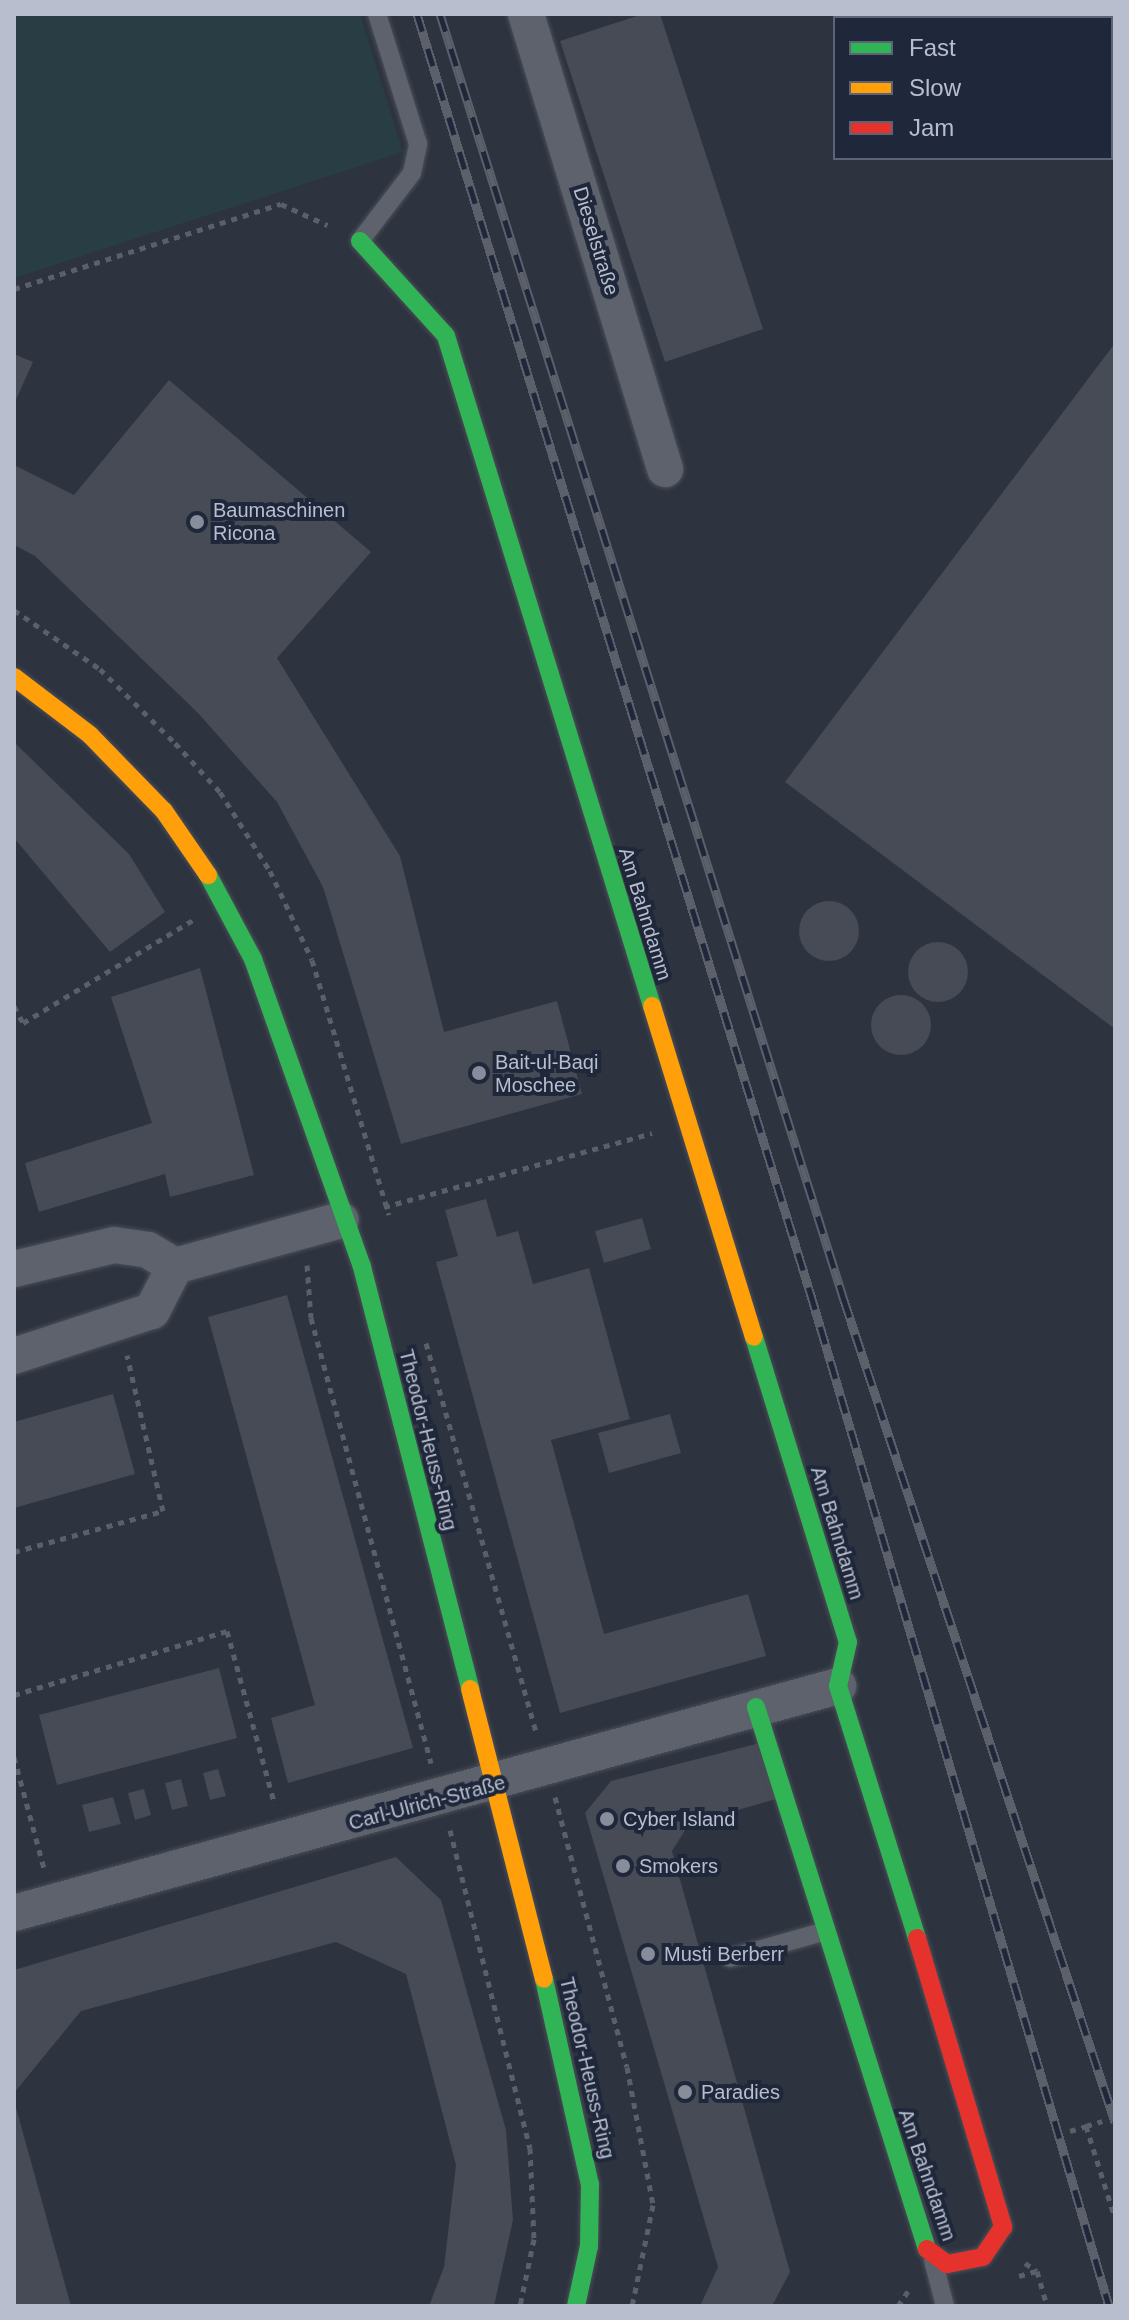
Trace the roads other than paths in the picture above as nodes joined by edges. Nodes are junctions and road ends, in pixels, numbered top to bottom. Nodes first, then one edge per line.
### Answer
1 (377, 14) edge
2 (526, 14) edge
3 (360, 241) joint
4 (665, 469) dead end
5 (14, 677) edge
6 (341, 1220) junction
7 (175, 1266) junction
8 (14, 1269) edge
9 (14, 1356) edge
10 (838, 1686) junction
11 (756, 1707) junction
12 (494, 1785) junction
13 (14, 1913) edge
14 (826, 1931) junction
15 (730, 1958) dead end
16 (932, 2257) junction
17 (576, 2306) edge
18 (945, 2306) edge

1 - 3 lane
2 - 4 street, Dieselstraße
3 - 10 street, Am Bahndamm
5 - 6 street, Theodor-Heuss-Ring
6 - 7 street
6 - 12 street, Theodor-Heuss-Ring
7 - 8 street
7 - 9 street
10 - 11 street, Carl-Ulrich-Straße
10 - 16 street, Am Bahndamm
11 - 12 street, Carl-Ulrich-Straße
11 - 14 street, Am Bahndamm
12 - 13 street, Carl-Ulrich-Straße
12 - 17 street, Theodor-Heuss-Ring
14 - 15 lane
14 - 16 street, Am Bahndamm
16 - 18 lane

